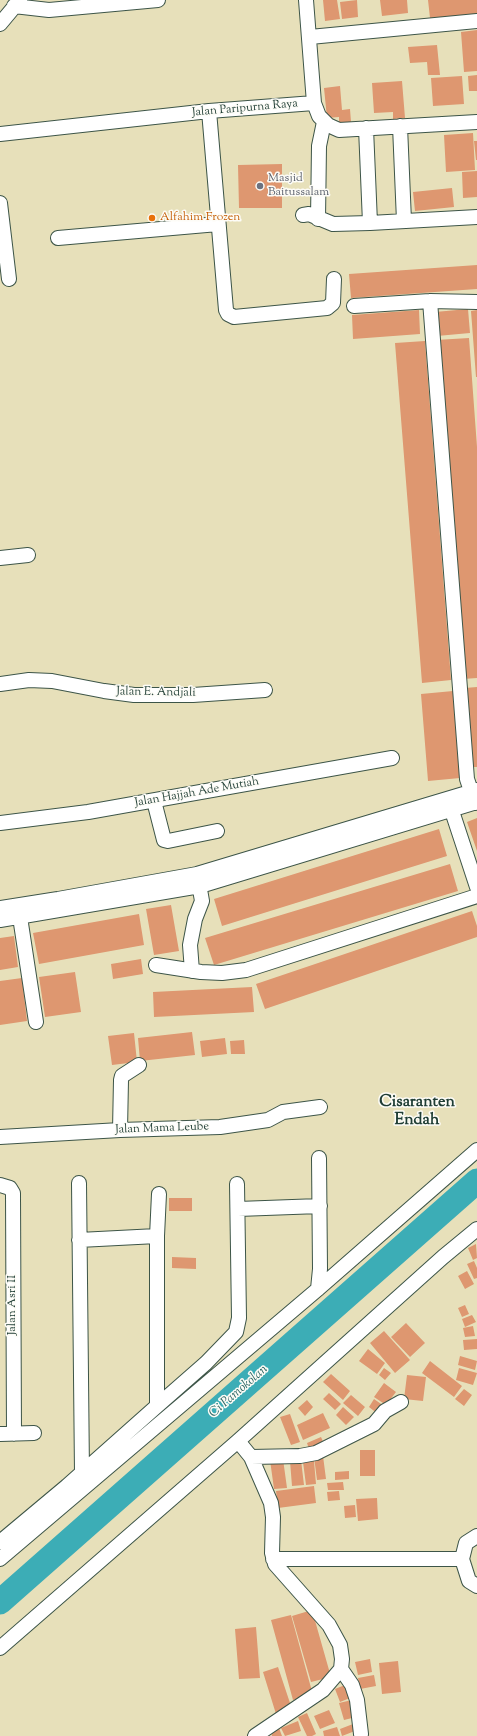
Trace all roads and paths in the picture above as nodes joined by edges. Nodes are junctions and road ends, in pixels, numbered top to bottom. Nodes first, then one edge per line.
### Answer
1 (158, 0) edge
2 (306, 0) edge
3 (17, 3) edge
4 (477, 21) edge
5 (0, 24) edge
6 (310, 38) junction
7 (314, 103) junction
8 (209, 111) junction
9 (324, 122) junction
10 (477, 122) edge
11 (400, 126) junction
12 (366, 128) junction
13 (0, 134) edge
14 (0, 203) edge
15 (302, 215) dead end
16 (477, 217) edge
17 (318, 219) junction
18 (404, 221) junction
19 (370, 223) junction
20 (218, 224) junction
21 (58, 238) dead end
22 (9, 279) dead end
23 (334, 279) dead end
24 (430, 301) junction
25 (477, 302) edge
26 (354, 306) dead end
27 (28, 555) dead end
28 (0, 558) edge
29 (0, 684) edge
30 (265, 690) dead end
31 (392, 758) dead end
32 (475, 797) edge
33 (154, 800) junction
34 (450, 805) junction
35 (0, 823) edge
36 (217, 831) dead end
37 (198, 880) junction
38 (477, 886) edge
39 (477, 896) edge
40 (59, 905) junction
41 (0, 908) edge
42 (20, 917) junction
43 (0, 920) edge
44 (156, 965) dead end
45 (192, 971) junction
46 (36, 1022) dead end
47 (139, 1065) dead end
48 (320, 1107) dead end
49 (120, 1130) junction
50 (0, 1137) edge
51 (477, 1150) edge
52 (319, 1158) dead end
53 (79, 1183) dead end
54 (237, 1184) dead end
55 (0, 1186) edge
56 (159, 1194) dead end
57 (320, 1206) junction
58 (238, 1209) junction
59 (477, 1229) edge
60 (157, 1236) junction
61 (79, 1240) junction
62 (318, 1289) junction
63 (401, 1402) dead end
64 (157, 1406) junction
65 (34, 1433) dead end
66 (0, 1434) edge
67 (14, 1434) junction
68 (238, 1441) junction
69 (251, 1456) junction
70 (87, 1477) junction
71 (72, 1490) junction
72 (477, 1536) edge
73 (0, 1542) edge
74 (0, 1559) edge
75 (273, 1559) junction
76 (462, 1559) junction
77 (477, 1586) edge
78 (0, 1648) edge
79 (341, 1669) junction
80 (361, 1734) dead end
81 (255, 1736) edge

1 - 3 street
2 - 6 street
3 - 5 street
4 - 6 street
6 - 7 street
7 - 8 street, Jalan Paripurna Raya
7 - 9 street, Jalan Paripurna Raya
8 - 13 street, Jalan Paripurna Raya
8 - 20 street
9 - 12 street
9 - 17 street
10 - 11 street
11 - 12 street
11 - 18 street
12 - 19 street
14 - 22 street
15 - 17 street
16 - 18 street
17 - 19 street
18 - 19 street
20 - 21 street
20 - 23 street
24 - 25 street
24 - 26 street
24 - 32 street
27 - 28 street
29 - 30 street, Jalan E. Andjali
31 - 33 street, Jalan Hajjah Ade Mutiah
32 - 34 street
33 - 35 street, Jalan Hajjah Ade Mutiah
33 - 36 street
34 - 37 street
34 - 38 street
37 - 40 street
37 - 45 street
39 - 45 street
40 - 41 street
40 - 42 street
42 - 43 street
42 - 46 street
44 - 45 street
47 - 49 street
48 - 49 street, Jalan Mama Leube
49 - 50 street, Jalan Mama Leube
51 - 62 street
52 - 57 street
53 - 61 street
54 - 58 street
55 - 67 street, Jalan Asri II
56 - 60 street
57 - 58 street
57 - 62 street
58 - 64 street
59 - 68 street
60 - 61 street
60 - 64 street
61 - 70 street
62 - 70 street
63 - 69 street
64 - 70 street
65 - 67 street
66 - 67 street
68 - 69 street
68 - 78 street
69 - 75 street
70 - 71 street
71 - 73 street
71 - 74 street
72 - 76 street
75 - 76 street
75 - 79 street
76 - 77 street
79 - 80 street
79 - 81 street

